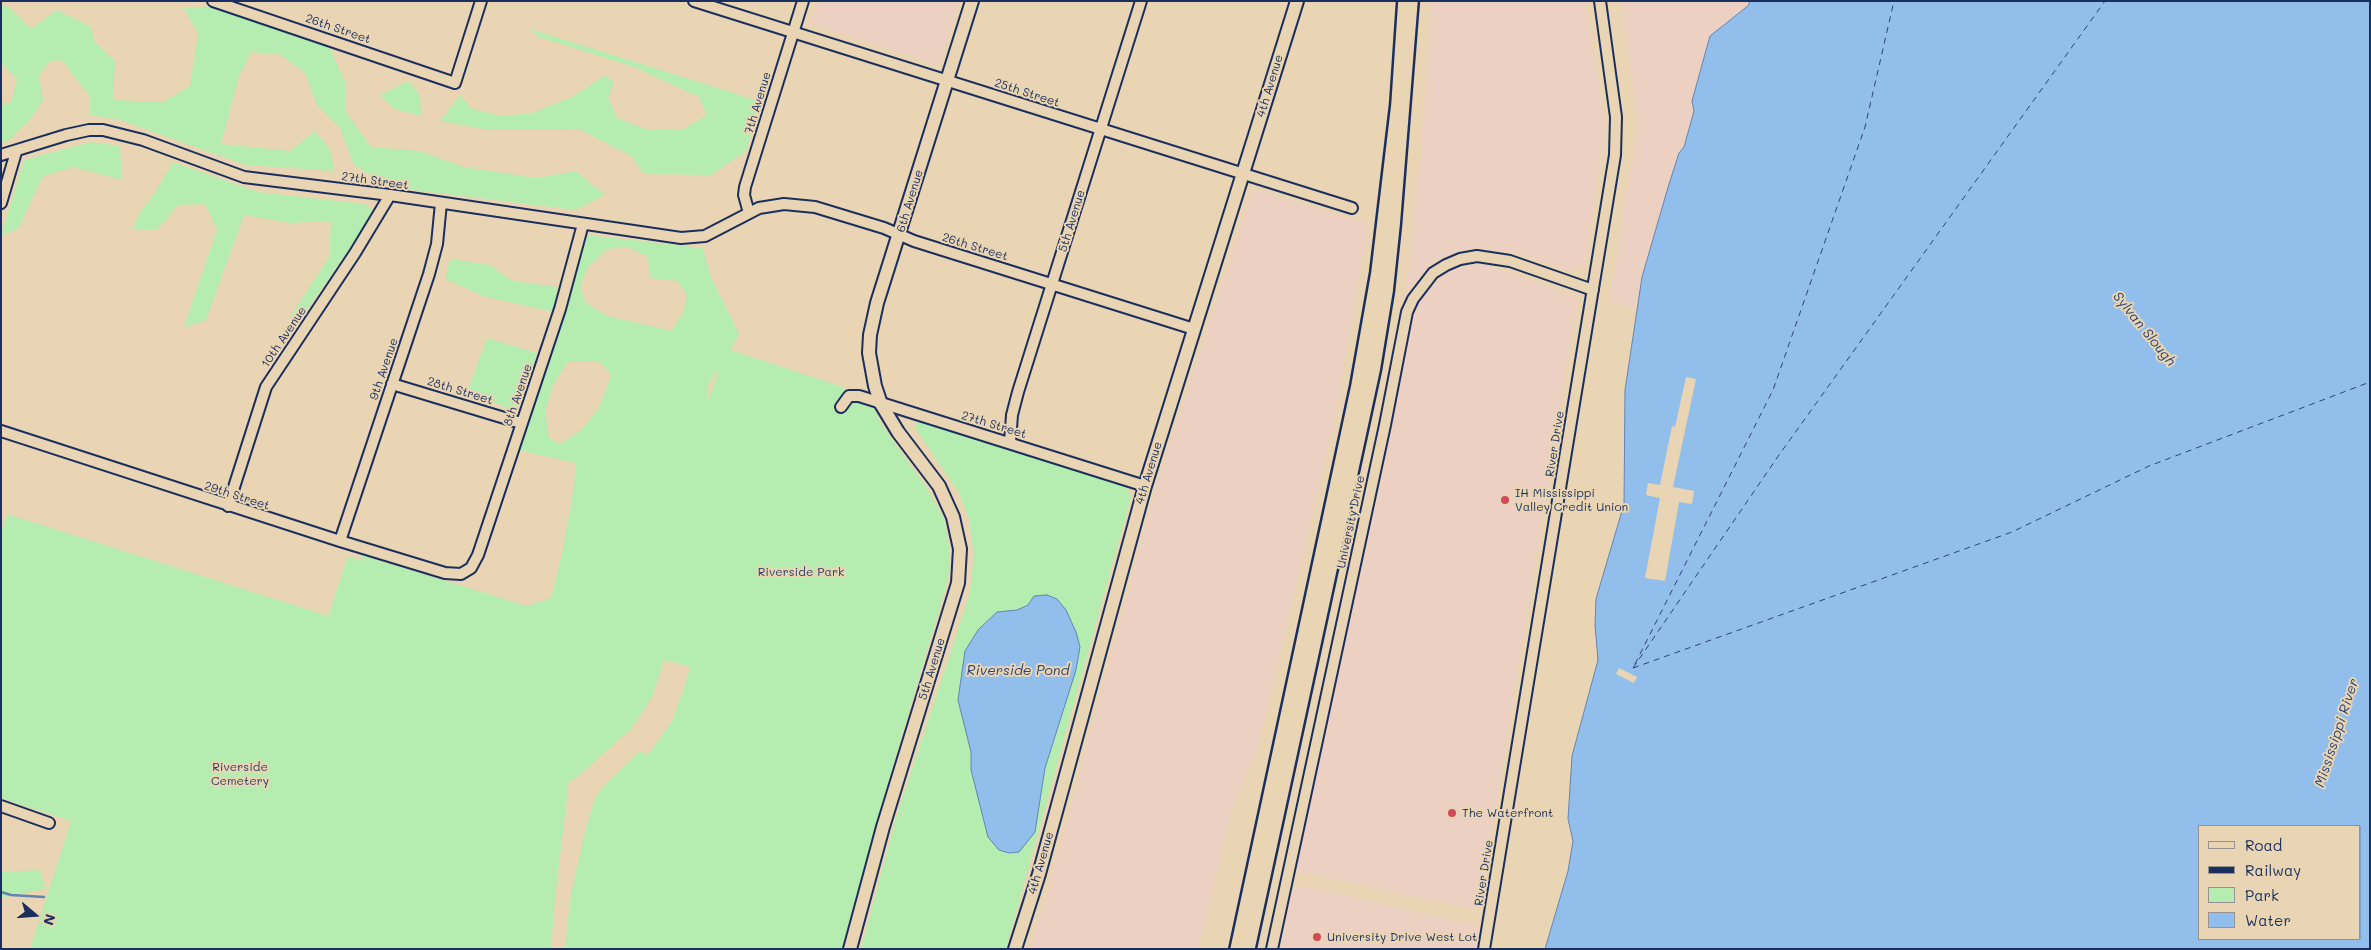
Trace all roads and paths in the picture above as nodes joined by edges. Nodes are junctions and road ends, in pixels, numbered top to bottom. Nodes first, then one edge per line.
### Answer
1 (213, 1) edge
2 (481, 1) edge
3 (694, 1) edge
4 (802, 1) edge
5 (972, 1) edge
6 (1141, 1) edge
7 (1297, 1) edge
8 (1600, 1) edge
9 (793, 32) junction
10 (947, 80) junction
11 (1101, 129) junction
12 (16, 152) junction
13 (1, 155) edge
14 (1243, 174) junction
15 (390, 195) junction
16 (1, 203) edge
17 (441, 203) junction
18 (1352, 208) dead end
19 (749, 213) junction
20 (582, 224) junction
21 (899, 235) junction
22 (1052, 285) junction
23 (1593, 290) junction
24 (1194, 329) junction
25 (392, 384) junction
26 (881, 404) junction
27 (841, 407) dead end
28 (521, 423) junction
29 (1, 431) edge
30 (1010, 442) junction
31 (1145, 486) junction
32 (228, 506) junction
33 (340, 541) junction
34 (467, 571) joint
35 (1, 806) edge
36 (49, 823) dead end
37 (850, 949) edge
38 (1016, 949) edge
39 (1272, 949) edge
40 (1484, 949) edge

1 - 2 street, 26th Street
3 - 9 street, 25th Street
4 - 9 street, 7th Avenue
5 - 10 main road, 6th Avenue
6 - 11 street, 5th Avenue
7 - 14 main road, 4th Avenue
8 - 23 street, River Drive
9 - 10 street, 25th Street
9 - 19 street, 7th Avenue
10 - 11 street, 25th Street
10 - 21 main road, 6th Avenue
11 - 14 street, 25th Street
11 - 22 street, 5th Avenue
12 - 13 street, 27th Street
12 - 15 street, 27th Street
12 - 16 street
14 - 18 street, 25th Street
14 - 24 main road, 4th Avenue
15 - 17 street, 27th Street
15 - 32 street, 10th Avenue
17 - 20 street, 27th Street
17 - 25 street, 9th Avenue
19 - 20 street, 27th Street
19 - 21 street, 26th Street
20 - 28 street, 8th Avenue
21 - 22 street, 26th Street
21 - 26 main road, 6th Avenue
22 - 24 street, 26th Street
22 - 30 street, 5th Avenue
23 - 39 street, University Drive
23 - 40 street, River Drive
24 - 31 main road, 4th Avenue
25 - 28 street, 28th Street
25 - 33 street, 9th Avenue
26 - 27 street, 27th Street
26 - 30 street, 27th Street
26 - 37 main road, 5th Avenue
28 - 34 street, 8th Avenue
29 - 32 street, 29th Street
30 - 31 street, 27th Street
31 - 38 main road, 4th Avenue
32 - 33 street, 29th Street
33 - 34 street, 29th Street
35 - 36 street

